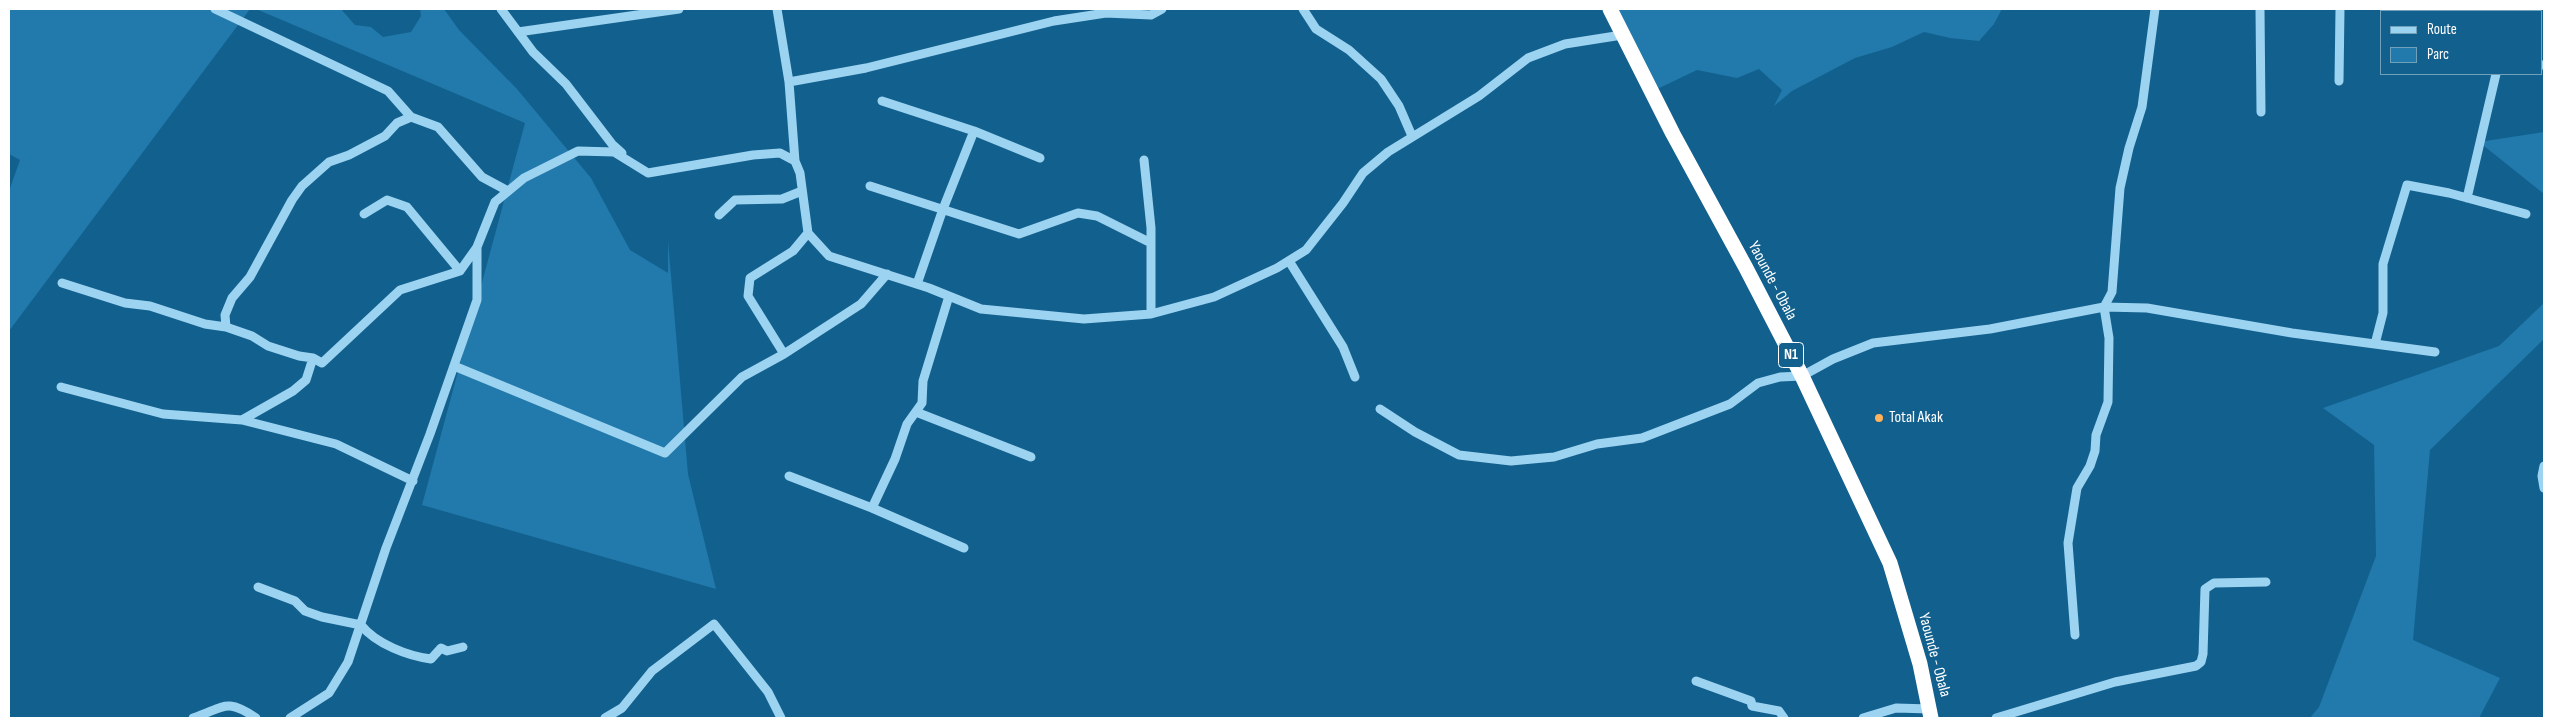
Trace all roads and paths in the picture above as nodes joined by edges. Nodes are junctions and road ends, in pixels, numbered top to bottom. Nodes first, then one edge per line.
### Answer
1 (215, 9) edge
2 (501, 9) edge
3 (679, 9) edge
4 (777, 9) edge
5 (1162, 9) edge
6 (1303, 9) edge
7 (1610, 9) edge
8 (2155, 9) edge
9 (2260, 9) edge
10 (2340, 9) edge
11 (518, 32) junction
12 (1622, 35) junction
13 (2496, 75) edge
14 (789, 82) junction
15 (2339, 82) dead end
16 (882, 101) dead end
17 (2261, 112) dead end
18 (411, 117) junction
19 (974, 130) junction
20 (1412, 136) junction
21 (1040, 158) dead end
22 (630, 159) junction
23 (1144, 160) dead end
24 (795, 161) junction
25 (870, 186) dead end
26 (508, 191) junction
27 (802, 192) junction
28 (2467, 198) junction
29 (943, 210) junction
30 (364, 214) dead end
31 (2526, 214) dead end
32 (719, 215) dead end
33 (808, 233) junction
34 (1151, 243) junction
35 (477, 247) junction
36 (1289, 261) junction
37 (460, 271) junction
38 (887, 274) junction
39 (62, 283) dead end
40 (917, 284) junction
41 (949, 296) junction
42 (2104, 307) junction
43 (1151, 314) junction
44 (226, 327) junction
45 (2375, 344) junction
46 (2435, 352) dead end
47 (784, 354) junction
48 (313, 358) junction
49 (454, 366) junction
50 (1802, 376) junction
51 (1355, 377) dead end
52 (61, 386) dead end
53 (1380, 409) dead end
54 (916, 412) junction
55 (242, 420) junction
56 (1031, 458) dead end
57 (2544, 466) edge
58 (789, 476) dead end
59 (413, 481) junction
60 (2544, 488) edge
61 (872, 508) junction
62 (964, 548) dead end
63 (2266, 582) dead end
64 (258, 587) dead end
65 (361, 625) junction
66 (2075, 635) dead end
67 (463, 647) dead end
68 (1696, 681) dead end
69 (1930, 713) edge
70 (193, 718) edge
71 (256, 718) edge
72 (290, 718) edge
73 (605, 718) edge
74 (780, 718) edge
75 (1784, 718) edge
76 (1864, 718) edge
77 (1996, 718) edge

1 - 18 street
2 - 11 street
3 - 11 street
4 - 14 street
5 - 14 street
6 - 20 street
7 - 12 highway, Yaounde - Obala / N1
8 - 42 street
9 - 17 street
10 - 15 street
11 - 22 street
12 - 20 street
12 - 50 highway, Yaounde - Obala / N1
13 - 28 street
14 - 24 street
16 - 19 street
18 - 26 street
18 - 44 street
19 - 21 street
19 - 29 street
20 - 36 street
22 - 24 street
22 - 26 street
23 - 34 street
24 - 27 street
25 - 29 street
26 - 35 street
27 - 32 street
27 - 33 street
28 - 31 street
28 - 45 street
29 - 34 street
29 - 40 street
30 - 37 street
33 - 38 street
33 - 47 street
34 - 43 street
35 - 37 street
35 - 49 street
36 - 43 street
36 - 51 street
37 - 48 street
38 - 40 street
38 - 47 street
39 - 44 street
40 - 41 street
41 - 43 street
41 - 54 street
42 - 45 street
42 - 50 street
42 - 66 street
44 - 48 street
45 - 46 street
47 - 49 street
48 - 55 street
49 - 59 street
50 - 53 street
50 - 69 highway, Yaounde - Obala / N1
52 - 55 street
54 - 56 street
54 - 61 street
55 - 59 street
57 - 60 street
58 - 61 street
59 - 65 street
61 - 62 street
63 - 77 street
64 - 65 street
65 - 67 street
65 - 72 street
68 - 75 street
69 - 76 street
70 - 71 street
73 - 74 street

